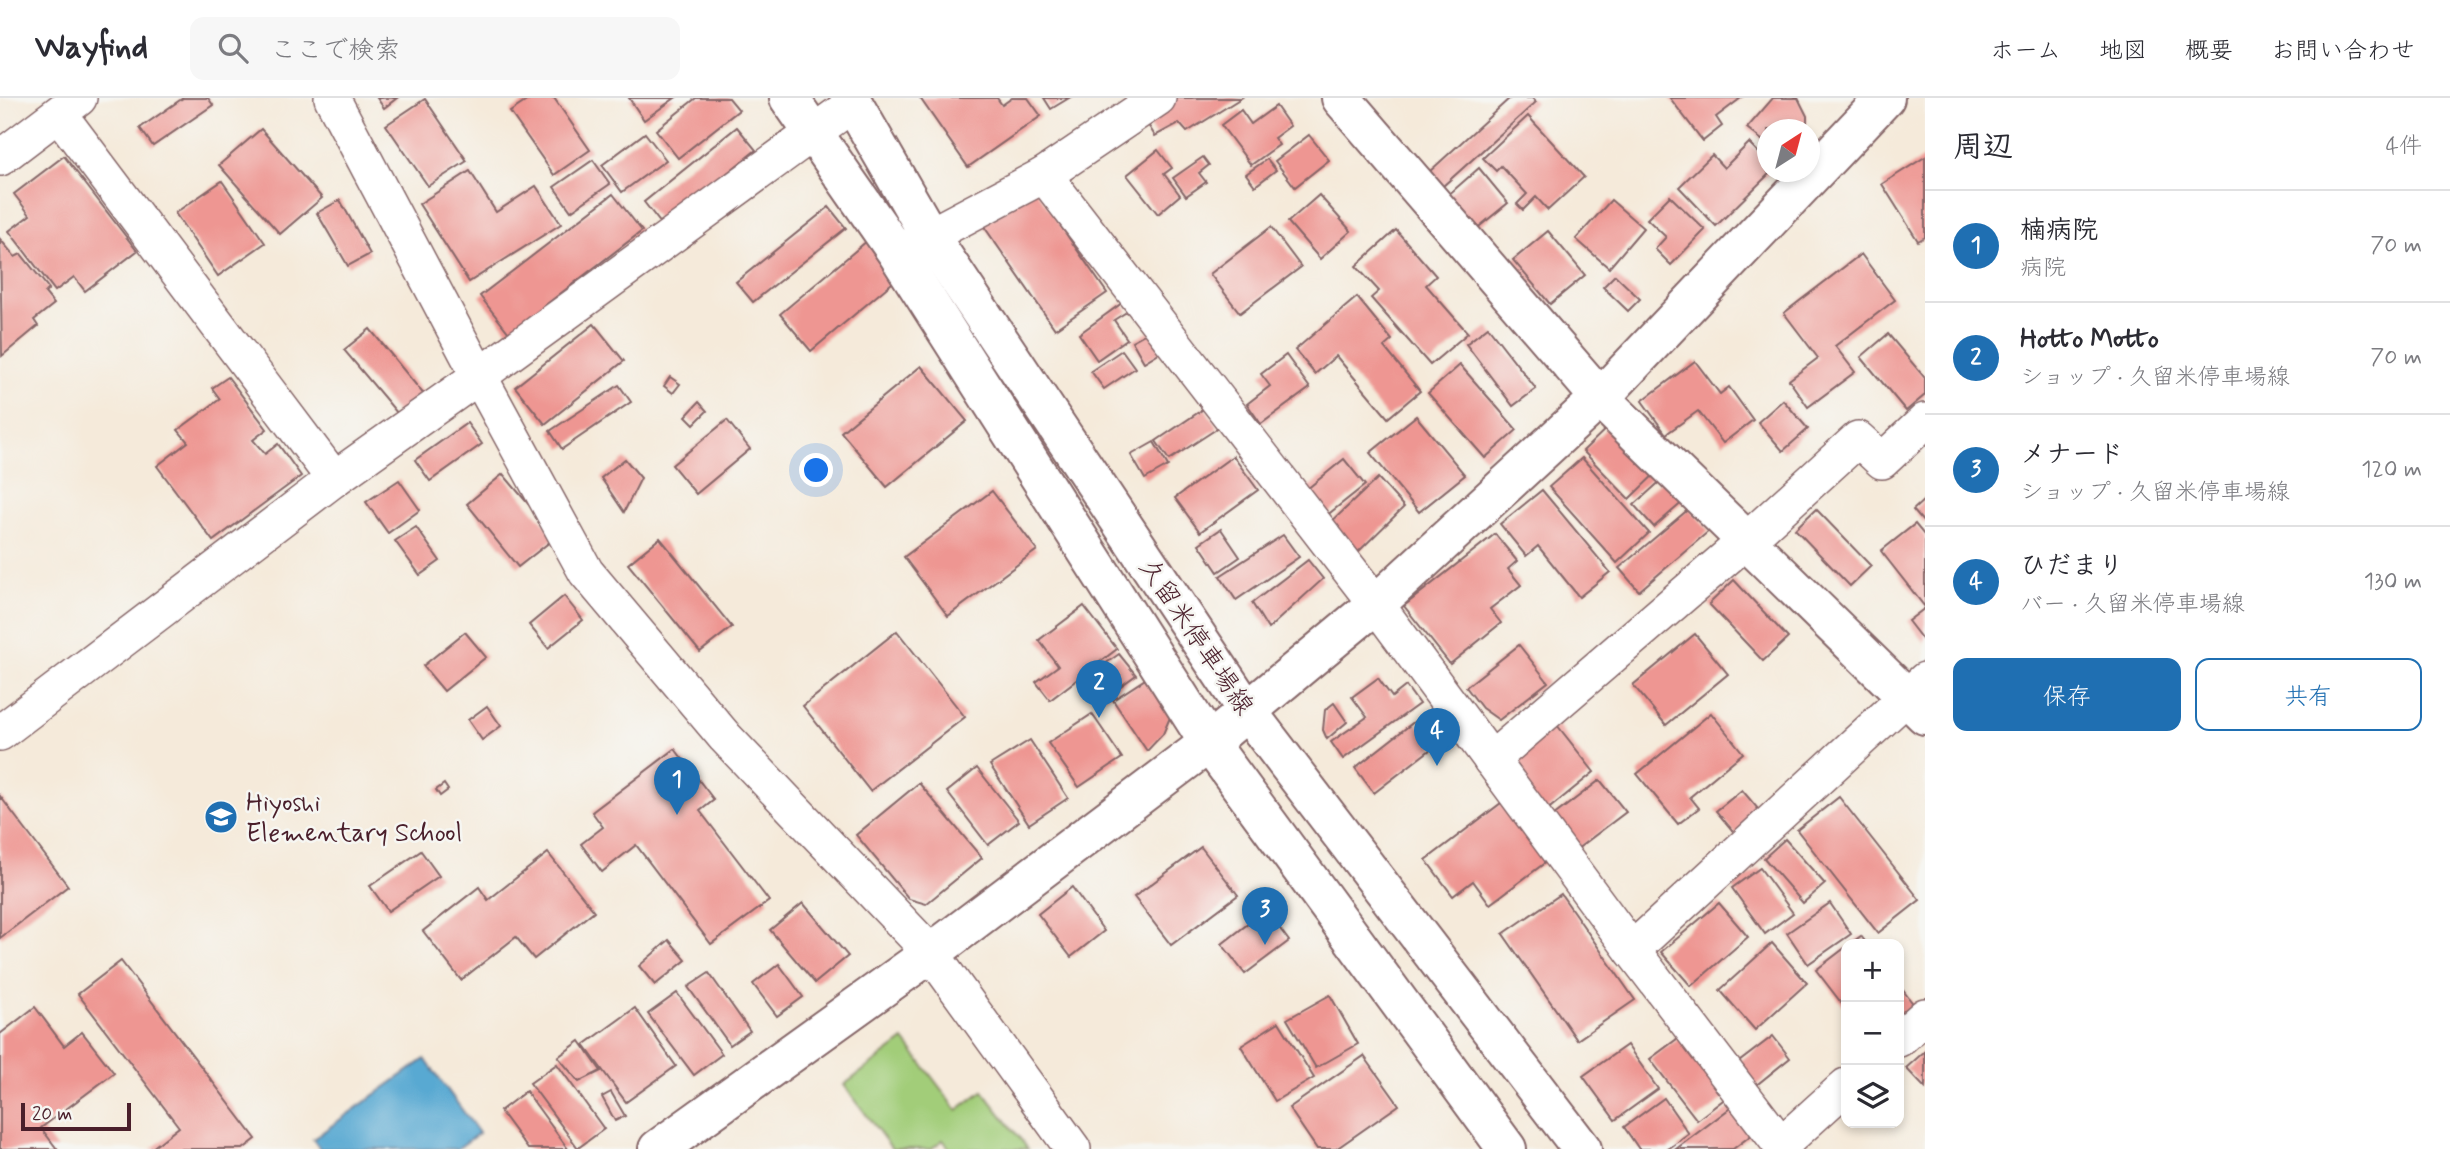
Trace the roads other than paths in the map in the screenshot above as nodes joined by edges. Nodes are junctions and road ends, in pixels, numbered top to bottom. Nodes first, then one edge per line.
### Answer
1 (332, 98) edge
2 (789, 98) edge
3 (1158, 98) edge
4 (1341, 98) edge
5 (852, 100) edge
6 (1866, 105) edge
7 (69, 106) edge
8 (815, 132) junction
9 (0, 158) edge
10 (1044, 175) junction
11 (913, 244) junction
12 (479, 376) junction
13 (1600, 398) junction
14 (1925, 421) edge
15 (334, 479) junction
16 (1747, 540) junction
17 (1376, 604) junction
18 (1919, 697) edge
19 (1247, 711) junction
20 (0, 733) edge
21 (1209, 743) junction
22 (1491, 760) junction
23 (1632, 950) junction
24 (931, 953) junction
25 (1925, 1016) edge
26 (1904, 1035) edge
27 (1841, 1091) edge
28 (1782, 1147) edge
29 (658, 1149) edge
30 (1073, 1149) edge
31 (1507, 1149) edge
32 (1582, 1149) edge

1 - 12 street
2 - 8 main road, 久留米停車場線
3 - 10 street
4 - 13 main road
5 - 8 street
5 - 11 main road, 久留米停車場線
6 - 13 main road
7 - 9 street
7 - 15 street
8 - 11 main road, 久留米停車場線
8 - 12 street
10 - 11 street
10 - 17 street
11 - 19 main road, 久留米停車場線
11 - 21 main road, 久留米停車場線
12 - 15 street
12 - 24 street
13 - 16 main road
13 - 17 main road
14 - 16 street
15 - 20 street
16 - 18 main road
16 - 22 street
17 - 19 main road
17 - 22 street
18 - 23 street
19 - 21 main road
19 - 32 main road, 久留米停車場線
21 - 24 main road
21 - 31 main road, 久留米停車場線
22 - 23 street
23 - 28 street
24 - 29 main road
24 - 30 street
25 - 26 street
27 - 28 street

